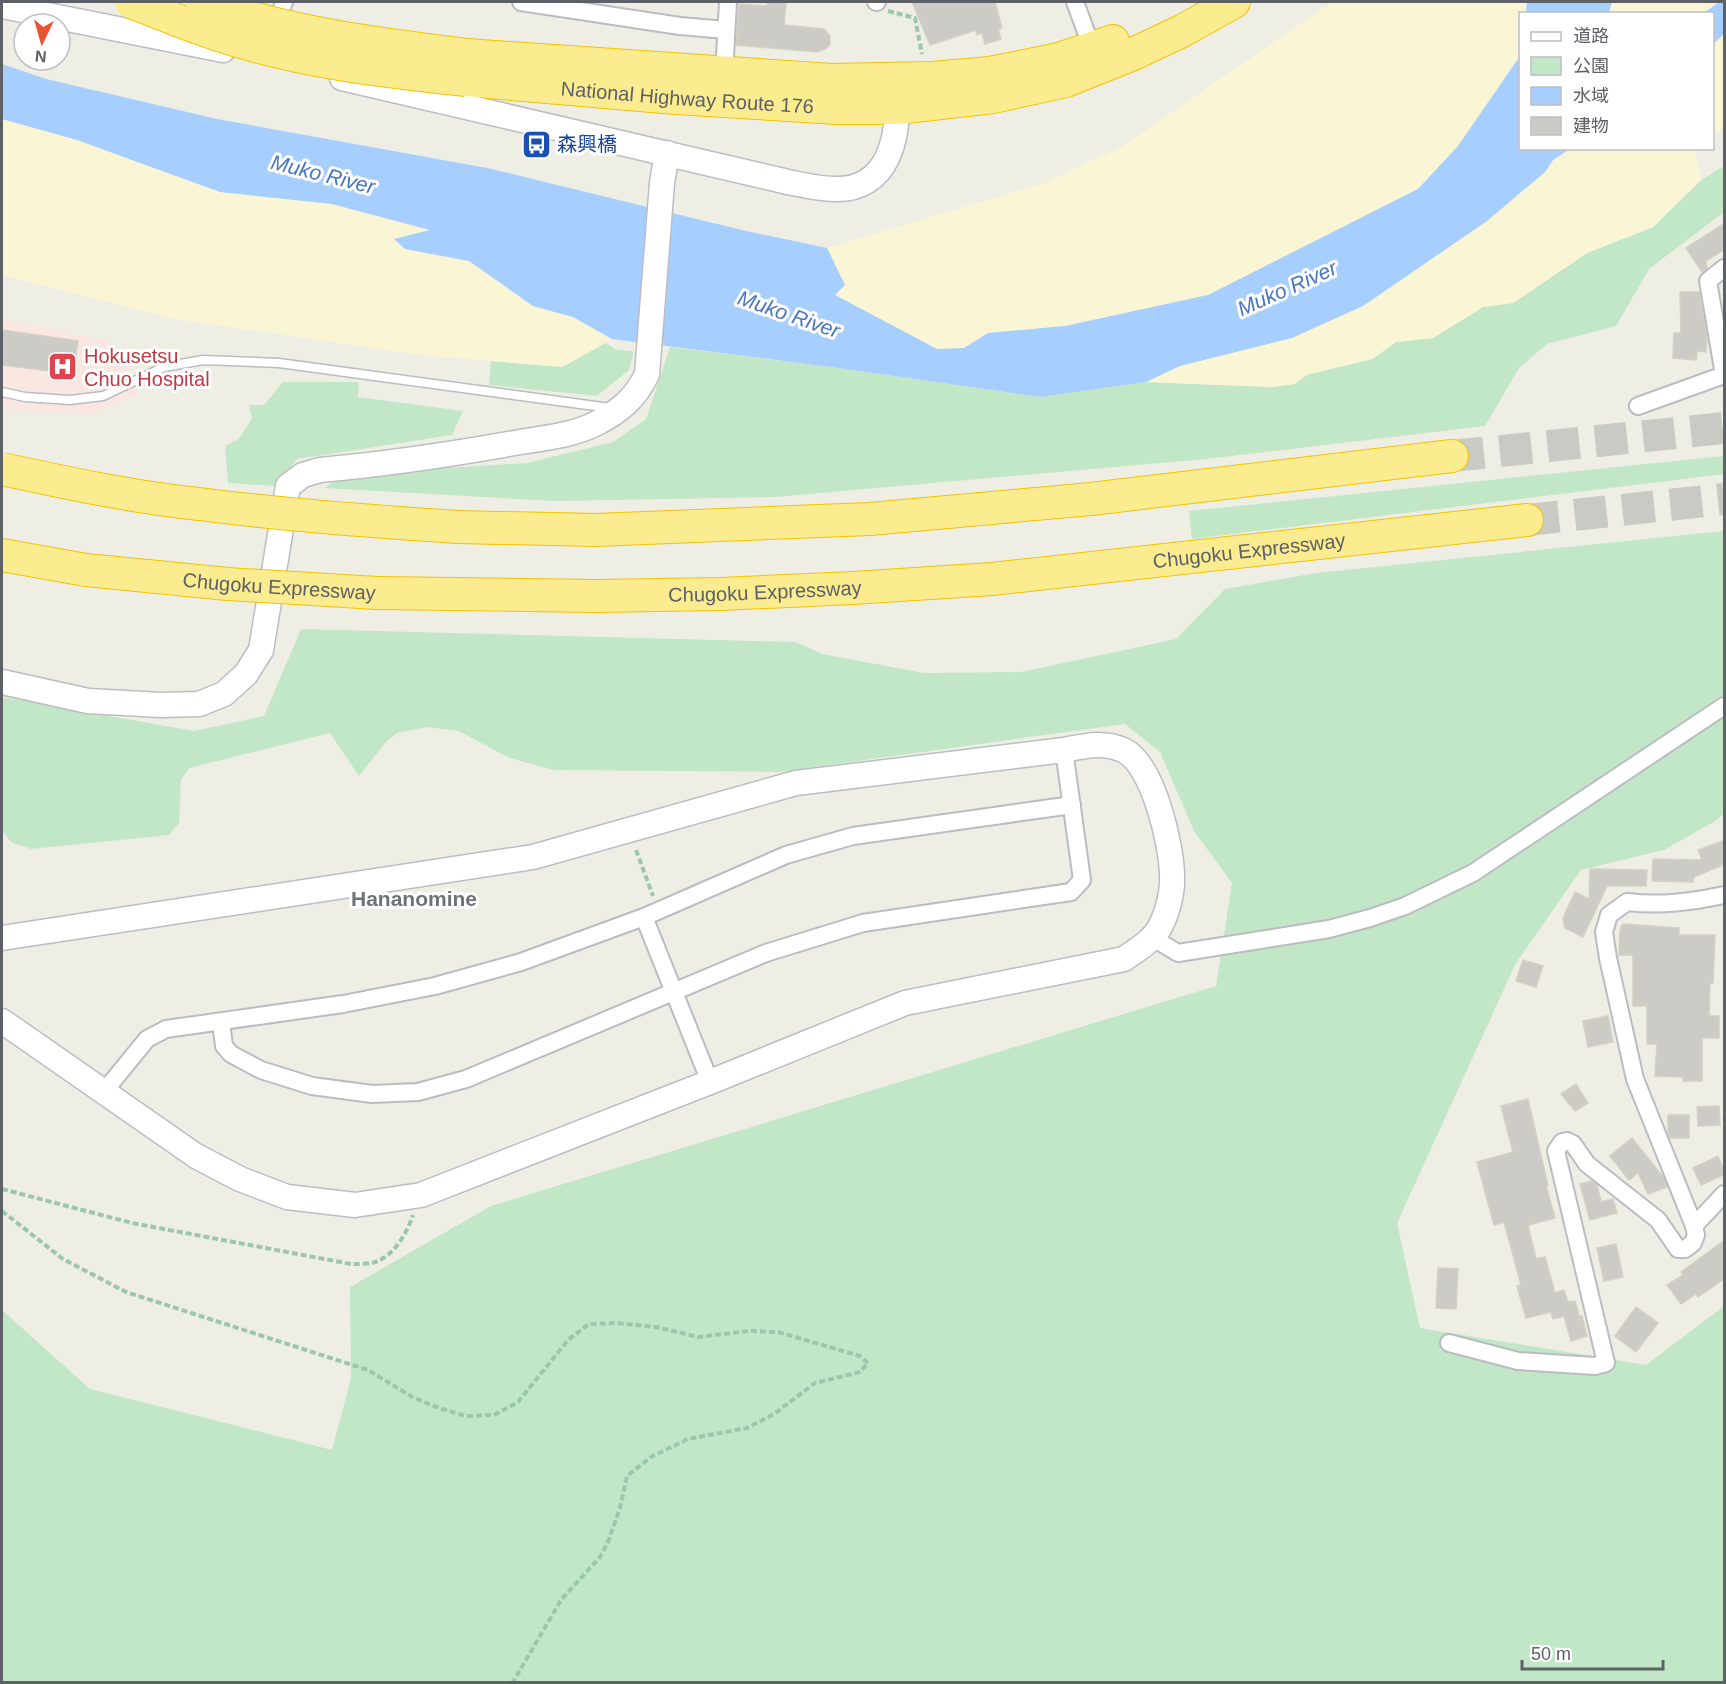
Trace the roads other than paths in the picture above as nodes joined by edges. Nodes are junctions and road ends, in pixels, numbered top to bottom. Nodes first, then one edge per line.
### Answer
1 (131, 2) edge
2 (202, 2) edge
3 (284, 2) edge
4 (521, 2) edge
5 (728, 2) edge
6 (1075, 2) edge
7 (1191, 2) edge
8 (1234, 2) edge
9 (2, 6) edge
10 (726, 30) junction
11 (1092, 48) junction
12 (264, 60) junction
13 (466, 67) junction
14 (724, 74) junction
15 (896, 93) junction
16 (667, 153) junction
17 (1725, 268) edge
18 (1724, 375) edge
19 (2, 392) edge
20 (1638, 406) dead end
21 (619, 410) junction
22 (1452, 456) tunnel mouth
23 (2, 469) edge
24 (1527, 520) tunnel mouth
25 (2, 555) edge
26 (2, 682) edge
27 (1725, 706) edge
28 (1065, 750) junction
29 (1072, 805) junction
30 (1725, 895) edge
31 (644, 917) junction
32 (2, 938) edge
33 (1153, 938) junction
34 (674, 993) junction
35 (2, 1021) edge
36 (221, 1022) junction
37 (710, 1082) junction
38 (103, 1093) junction
39 (1725, 1194) edge
40 (1694, 1226) junction
41 (1449, 1343) dead end

1 - 13 highway, National Highway Route 176, bridge
2 - 13 highway, National Highway Route 176, bridge
3 - 12 street
4 - 10 street
5 - 10 street
6 - 11 street
7 - 11 highway, National Highway Route 176
8 - 15 highway, National Highway Route 176
9 - 12 street
10 - 14 street
11 - 15 highway, National Highway Route 176
12 - 16 street
13 - 14 highway, National Highway Route 176
13 - 15 highway, National Highway Route 176
14 - 15 highway, National Highway Route 176
15 - 16 street
16 - 21 street
17 - 18 street
18 - 20 street
19 - 21 lane
21 - 26 street
22 - 23 highway, bridge
24 - 25 highway, Chugoku Expressway, bridge
27 - 33 street
28 - 29 street
28 - 32 street
28 - 33 street
29 - 31 street
29 - 34 street
30 - 40 street
31 - 34 street
31 - 36 street
33 - 37 street
34 - 36 street
34 - 37 street
35 - 38 street
36 - 38 street
37 - 38 street
39 - 40 street
40 - 41 street

